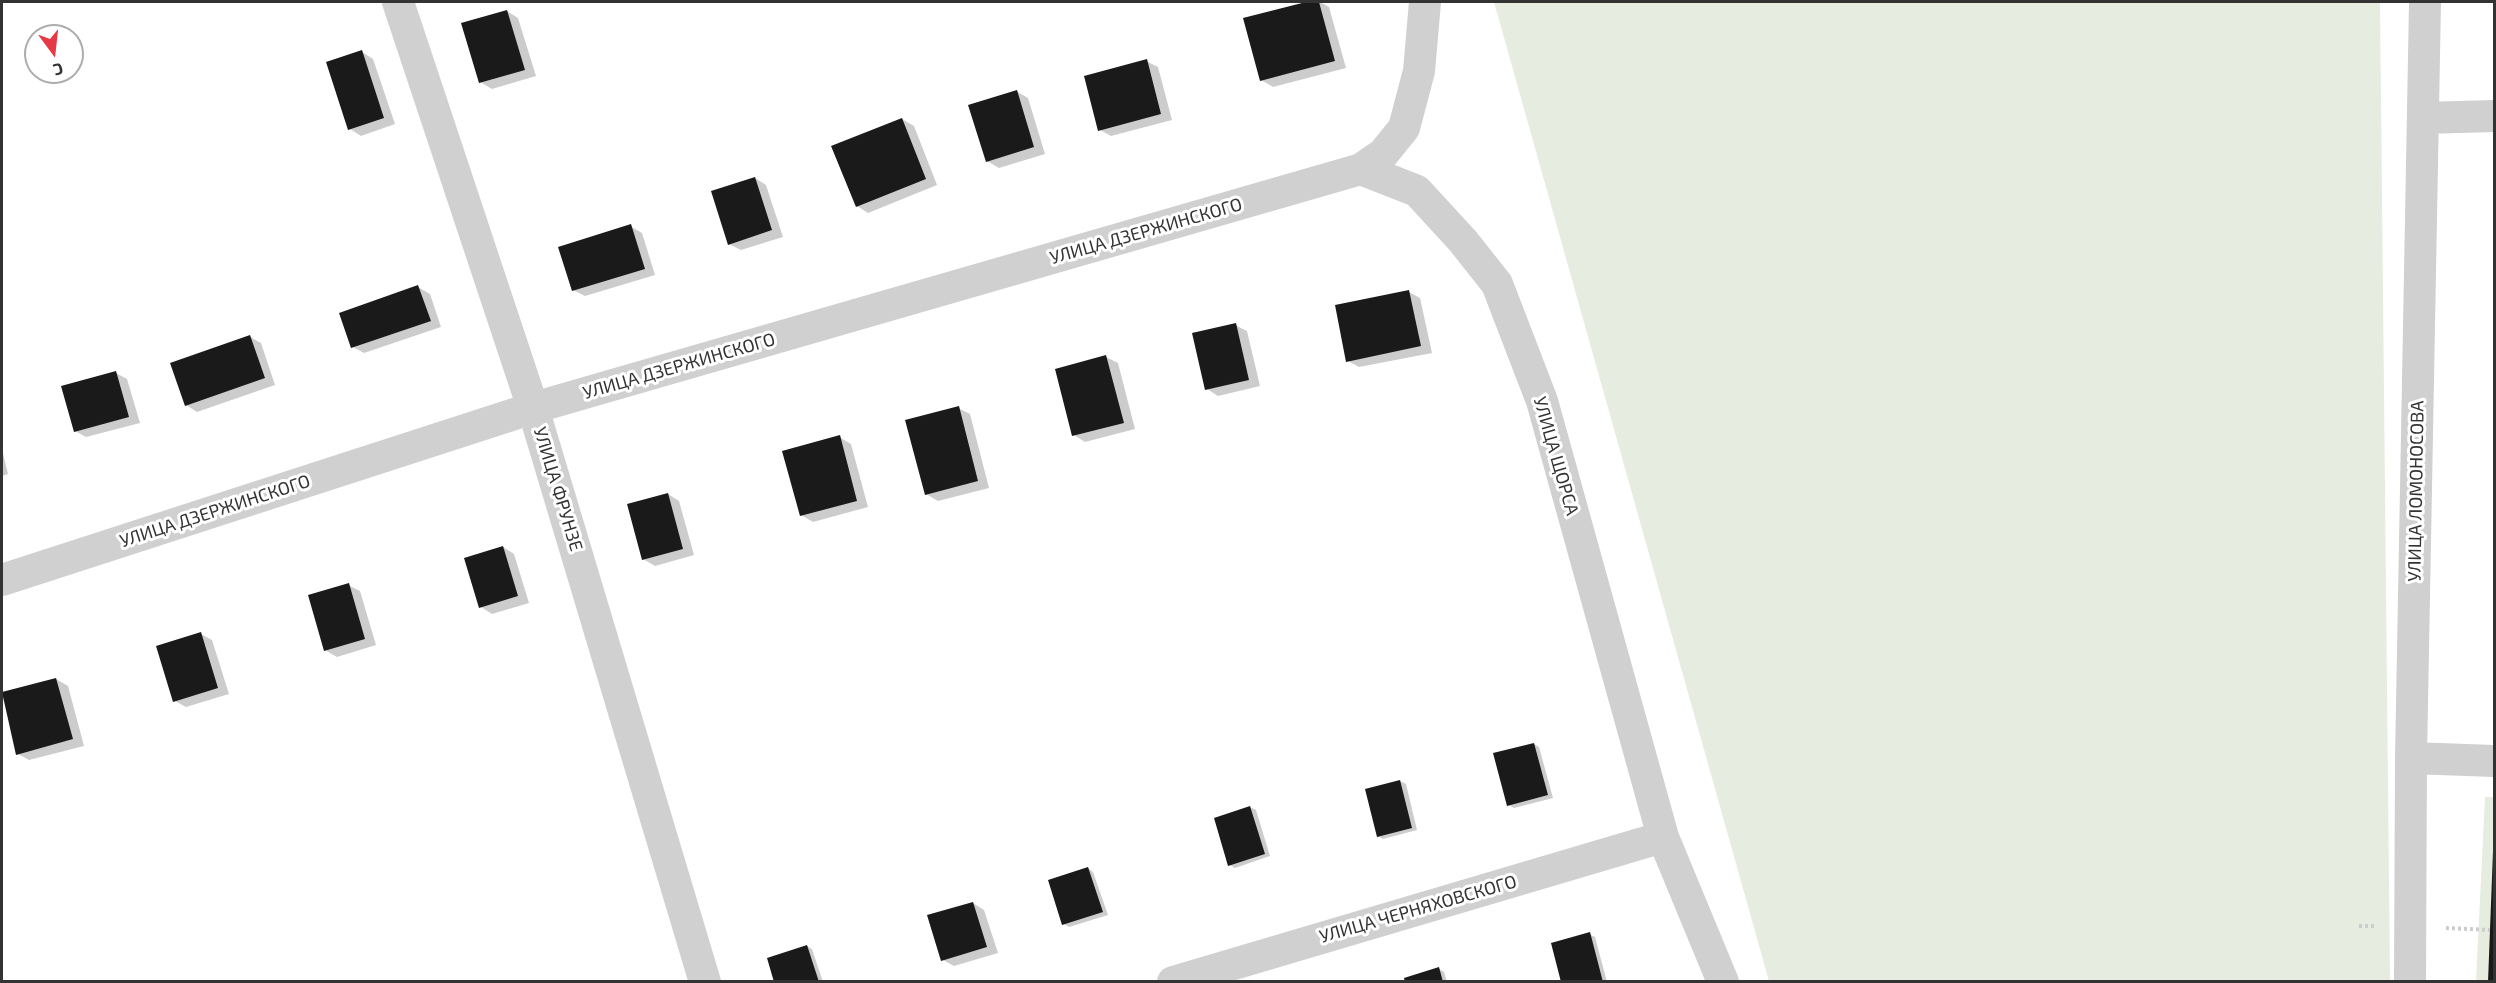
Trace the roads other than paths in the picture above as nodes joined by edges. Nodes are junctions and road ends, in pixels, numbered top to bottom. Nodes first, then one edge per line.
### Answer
1 (398, 2) edge
2 (1425, 2) edge
3 (2425, 2) edge
4 (2494, 116) edge
5 (2423, 118) junction
6 (1361, 169) junction
7 (533, 408) junction
8 (2, 580) edge
9 (2411, 758) junction
10 (2494, 761) edge
11 (1663, 837) junction
12 (705, 981) edge
13 (1173, 981) edge
14 (1723, 981) edge
15 (2410, 981) edge

1 - 7 street, УЛИЦА ФРУНЗЕ
2 - 6 street
3 - 5 street, УЛИЦА ЛОМОНОСОВА
4 - 5 street
5 - 9 street, УЛИЦА ЛОМОНОСОВА
6 - 7 street, УЛИЦА ДЗЕРЖИНСКОГО
6 - 11 street, УЛИЦА ЩОРСА
7 - 8 street, УЛИЦА ДЗЕРЖИНСКОГО
7 - 12 street, УЛИЦА ФРУНЗЕ
9 - 10 street
9 - 15 street, УЛИЦА ЛОМОНОСОВА
11 - 13 street, УЛИЦА ЧЕРНЯХОВСКОГО
11 - 14 street, УЛИЦА ЩОРСА

